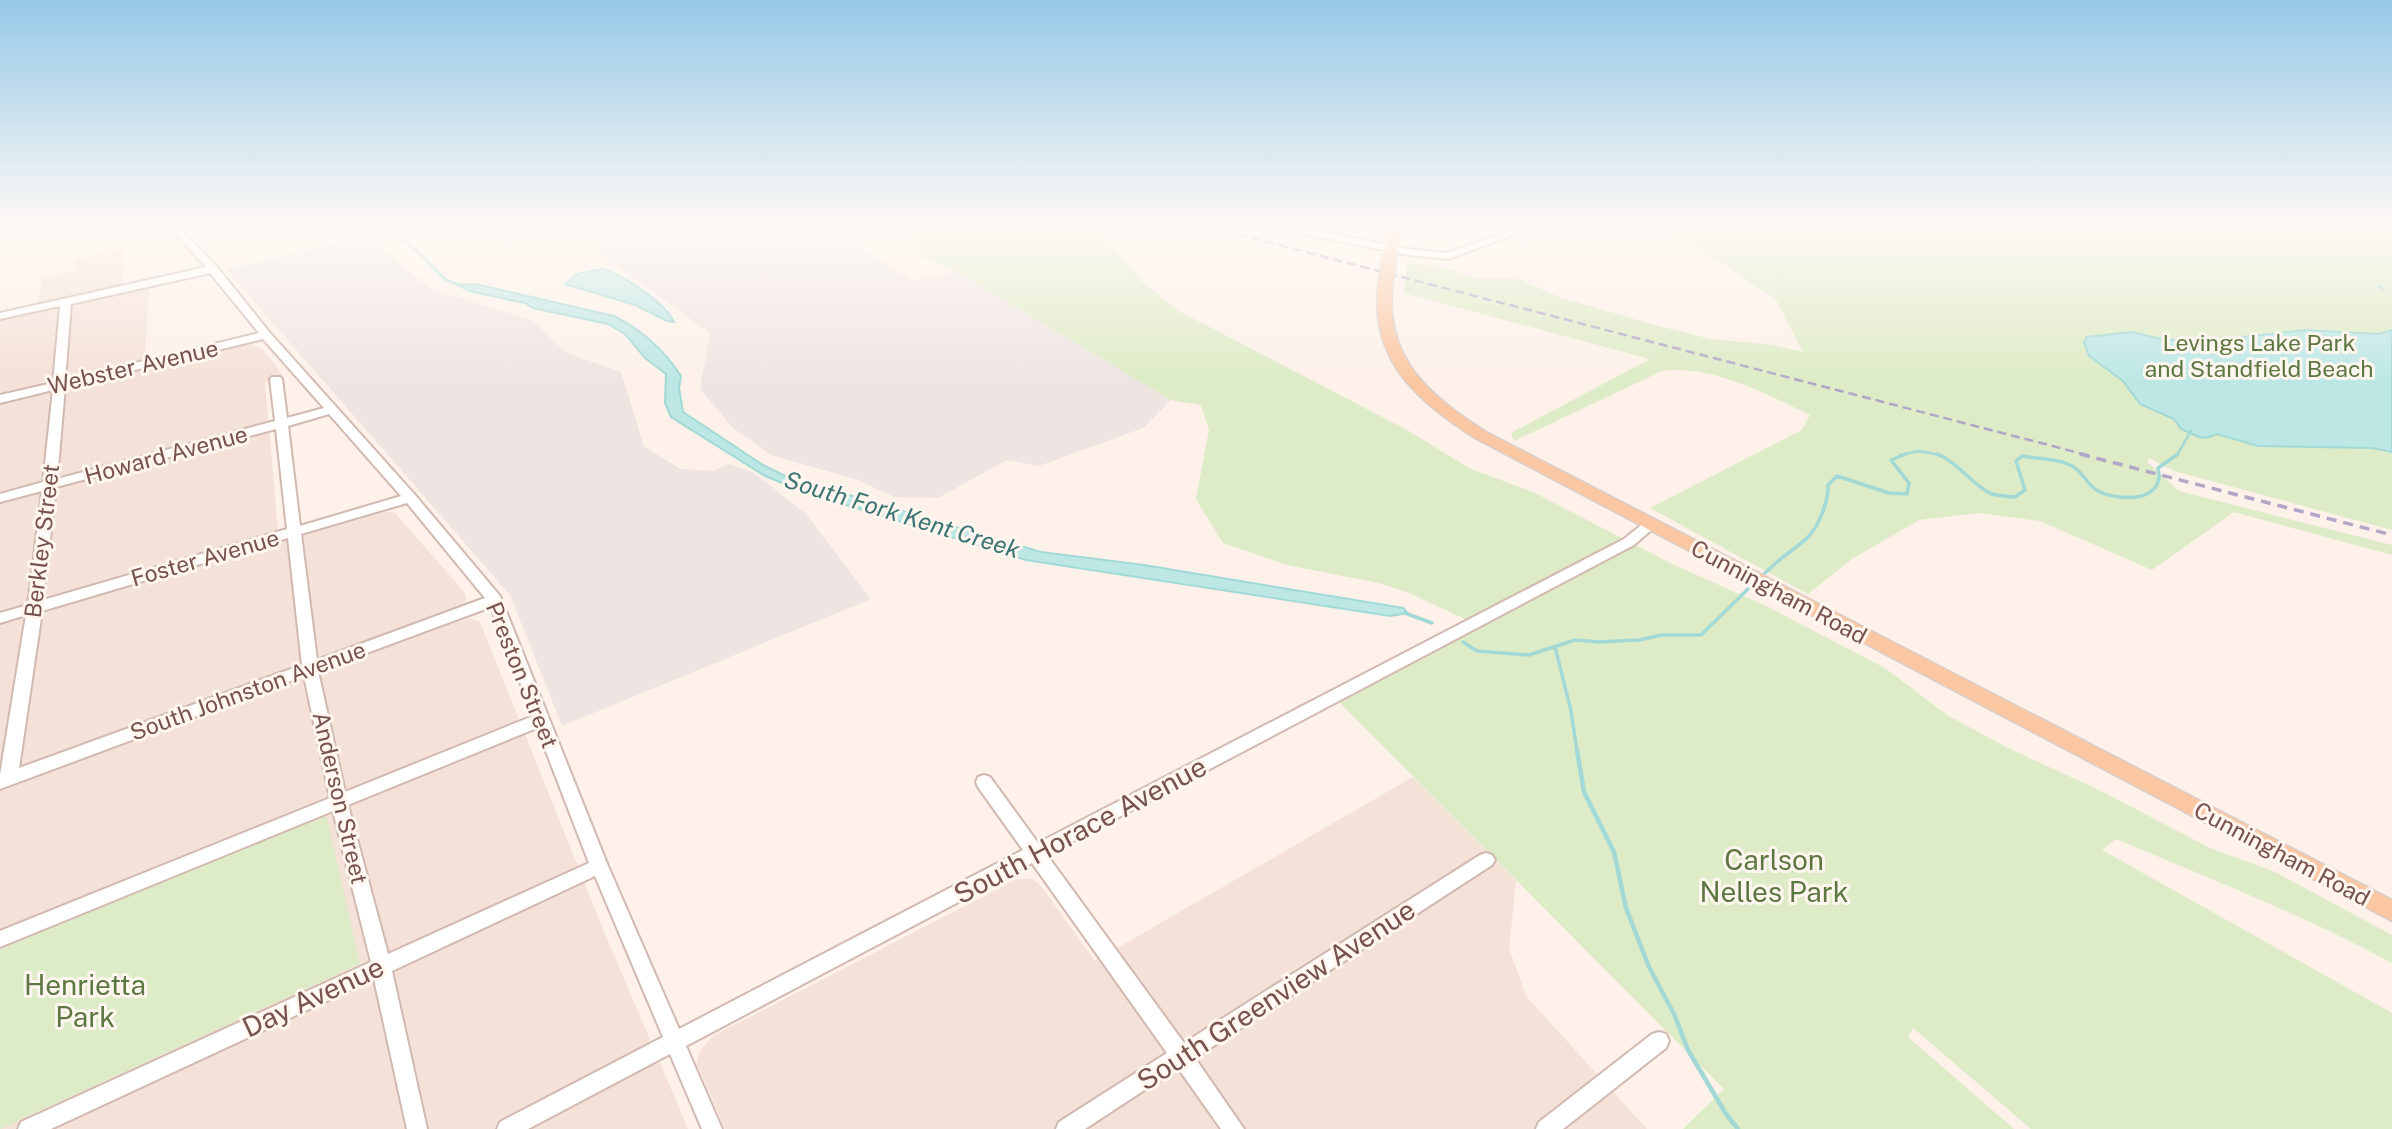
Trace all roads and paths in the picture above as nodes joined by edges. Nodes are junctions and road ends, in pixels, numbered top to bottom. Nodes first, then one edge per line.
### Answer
1 (179, 277) edge
2 (219, 277) edge
3 (1387, 277) edge
4 (66, 302) junction
5 (0, 316) edge
6 (266, 335) junction
7 (276, 379) dead end
8 (60, 385) junction
9 (0, 399) edge
10 (332, 410) junction
11 (280, 425) junction
12 (49, 486) junction
13 (0, 498) edge
14 (410, 498) junction
15 (1650, 525) junction
16 (294, 532) junction
17 (495, 600) junction
18 (34, 609) junction
19 (0, 618) edge
20 (310, 668) junction
21 (540, 720) junction
22 (5, 781) edge
23 (984, 782) dead end
24 (339, 802) junction
25 (1037, 853) junction
26 (1486, 860) dead end
27 (599, 866) junction
28 (2392, 911) edge
29 (0, 939) edge
30 (381, 965) junction
31 (676, 1041) junction
32 (1659, 1041) dead end
33 (1182, 1055) junction
34 (28, 1129) edge
35 (417, 1129) edge
36 (506, 1129) edge
37 (712, 1129) edge
38 (1066, 1129) edge
39 (1234, 1129) edge
40 (1546, 1129) edge

1 - 4 street
2 - 6 street, Preston Street
3 - 15 main road, Cunningham Road, bridge
4 - 5 street
4 - 8 street, Berkley Street
6 - 8 street, Webster Avenue
6 - 10 street, Preston Street
7 - 11 street, Anderson Street
8 - 9 street, Webster Avenue
8 - 12 street, Berkley Street
10 - 11 street, Howard Avenue
10 - 14 street, Preston Street
11 - 12 street, Howard Avenue
11 - 16 street, Anderson Street
12 - 13 street, Howard Avenue
12 - 18 street, Berkley Street
14 - 16 street, Foster Avenue
14 - 17 street, Preston Street
15 - 25 street, South Horace Avenue
15 - 28 main road, Cunningham Road
16 - 18 street, Foster Avenue
16 - 20 street, Anderson Street
17 - 20 street, South Johnston Avenue
17 - 21 street, Preston Street
18 - 19 street, Foster Avenue
18 - 22 street, Berkley Street
20 - 22 street, South Johnston Avenue
20 - 24 street, Anderson Street
21 - 24 street
21 - 27 street, Preston Street
23 - 25 street
24 - 29 street
24 - 30 street, Anderson Street
25 - 31 street, South Horace Avenue
25 - 33 street
26 - 33 street, South Greenview Avenue
27 - 30 street, Day Avenue
27 - 31 street, Preston Street
30 - 34 street, Day Avenue
30 - 35 street, Anderson Street
31 - 36 street, South Horace Avenue
31 - 37 street, Preston Street
32 - 40 street
33 - 38 street, South Greenview Avenue
33 - 39 street

